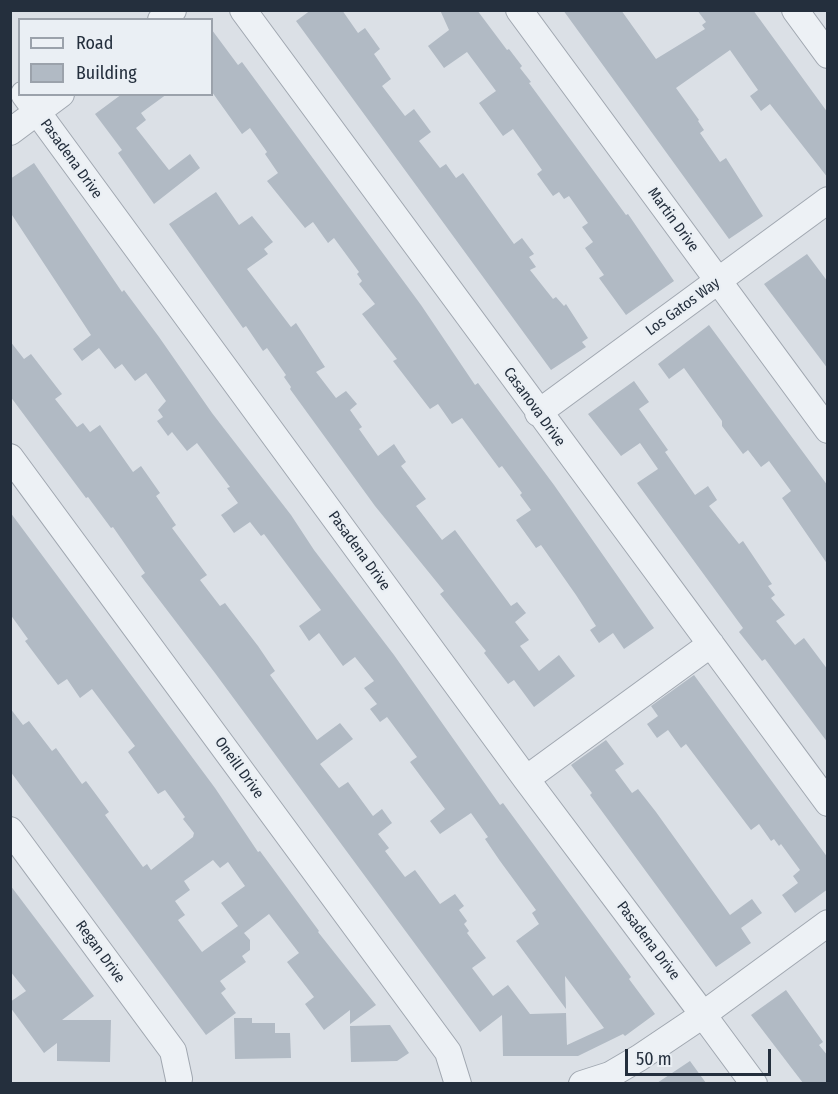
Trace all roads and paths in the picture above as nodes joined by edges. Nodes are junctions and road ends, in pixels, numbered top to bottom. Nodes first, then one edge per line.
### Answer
1 (243, 10) edge
2 (519, 10) edge
3 (795, 10) edge
4 (828, 55) edge
5 (54, 96) edge
6 (31, 103) edge
7 (10, 132) edge
8 (828, 200) edge
9 (718, 282) junction
10 (538, 413) junction
11 (828, 429) edge
12 (10, 457) edge
13 (711, 644) junction
14 (526, 779) junction
15 (828, 803) edge
16 (10, 830) edge
17 (828, 923) edge
18 (703, 1014) junction
19 (179, 1082) edge
20 (458, 1083) edge
21 (582, 1083) edge
22 (754, 1083) edge

1 - 10 street, Casanova Drive
2 - 9 street, Martin Drive
3 - 4 street
5 - 6 street
6 - 7 street
6 - 14 street, Pasadena Drive
8 - 9 street, Los Gatos Way
9 - 10 street, Los Gatos Way
9 - 11 street, Martin Drive
10 - 13 street, Casanova Drive
12 - 20 street, Oneill Drive
13 - 14 street
13 - 15 street, Casanova Drive
14 - 18 street, Pasadena Drive
16 - 19 street, Regan Drive
17 - 18 street
18 - 21 street
18 - 22 street, Pasadena Drive

